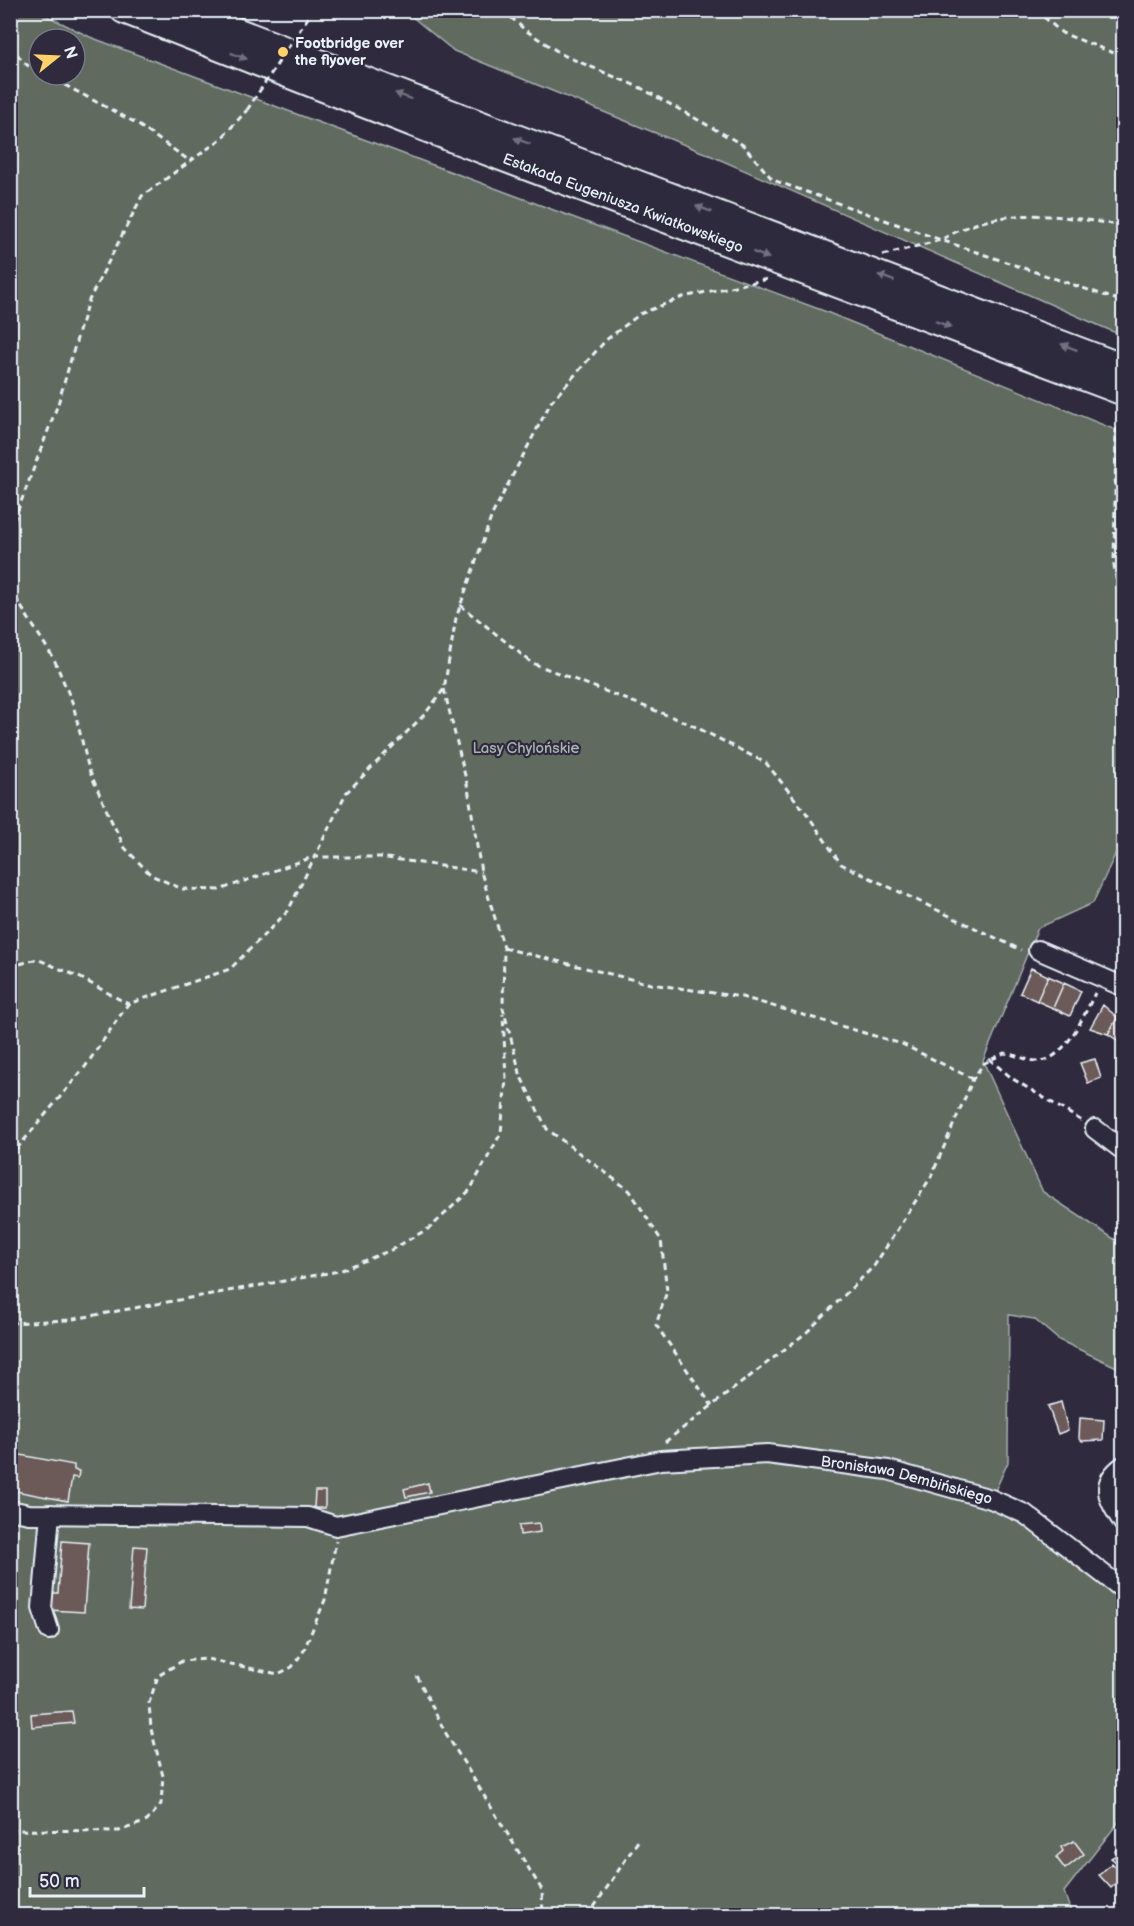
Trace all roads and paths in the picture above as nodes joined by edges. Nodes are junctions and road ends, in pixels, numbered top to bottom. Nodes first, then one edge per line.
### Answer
1 (124, 10) edge
2 (181, 10) edge
3 (313, 10) edge
4 (503, 10) edge
5 (1036, 10) edge
6 (10, 47) edge
7 (1124, 57) edge
8 (27, 65) edge
9 (68, 87) edge
10 (454, 127) junction
11 (190, 161) junction
12 (1124, 221) edge
13 (941, 240) junction
14 (877, 256) dead end
15 (777, 277) dead end
16 (1124, 303) edge
17 (1124, 368) edge
18 (1124, 392) edge
19 (1124, 418) edge
20 (10, 531) edge
21 (10, 589) edge
22 (460, 605) junction
23 (1124, 623) edge
24 (444, 689) junction
25 (313, 857) junction
26 (481, 872) junction
27 (504, 948) junction
28 (1038, 950) joint
29 (10, 967) edge
30 (1103, 978) junction
31 (1124, 987) edge
32 (128, 1004) junction
33 (503, 1008) junction
34 (989, 1059) junction
35 (973, 1079) junction
36 (1095, 1129) joint
37 (1124, 1151) edge
38 (10, 1157) edge
39 (10, 1323) edge
40 (712, 1406) junction
41 (661, 1460) junction
42 (1124, 1465) edge
43 (10, 1510) edge
44 (50, 1514) junction
45 (1124, 1524) edge
46 (336, 1526) junction
47 (1124, 1590) edge
48 (49, 1630) dead end
49 (417, 1676) dead end
50 (10, 1830) edge
51 (638, 1841) dead end
52 (543, 1916) edge
53 (588, 1916) edge

1 -> 10 highway, Estakada Eugeniusza Kwiatkowskiego
10 -> 2 highway, Estakada Eugeniusza Kwiatkowskiego
3 - 11 path, bridge
4 - 13 path
5 - 7 path
6 - 8 path
9 - 11 path
17 -> 10 highway, Estakada Eugeniusza Kwiatkowskiego, bridge
10 -> 18 highway, Estakada Eugeniusza Kwiatkowskiego, bridge
11 - 20 path
12 - 13 path
13 - 14 path
13 - 16 path
15 - 22 path
19 - 23 path
21 - 25 path
22 - 24 path
22 - 28 path
24 - 25 path
24 - 26 path
25 - 26 path
25 - 32 path
26 - 27 path
27 - 33 path
27 - 35 path
28 - 30 street
29 - 32 path
30 - 31 street
30 - 34 path
32 - 38 path
33 - 39 path
33 - 40 path
34 - 35 path
34 - 36 path
35 - 40 path
36 - 37 street
40 - 41 path
41 - 46 street, Bronisława Dembińskiego
41 - 47 street, Bronisława Dembińskiego
42 - 45 street
43 - 44 street
44 - 46 street
44 - 48 street
46 - 50 path
49 - 52 path
51 - 53 path

